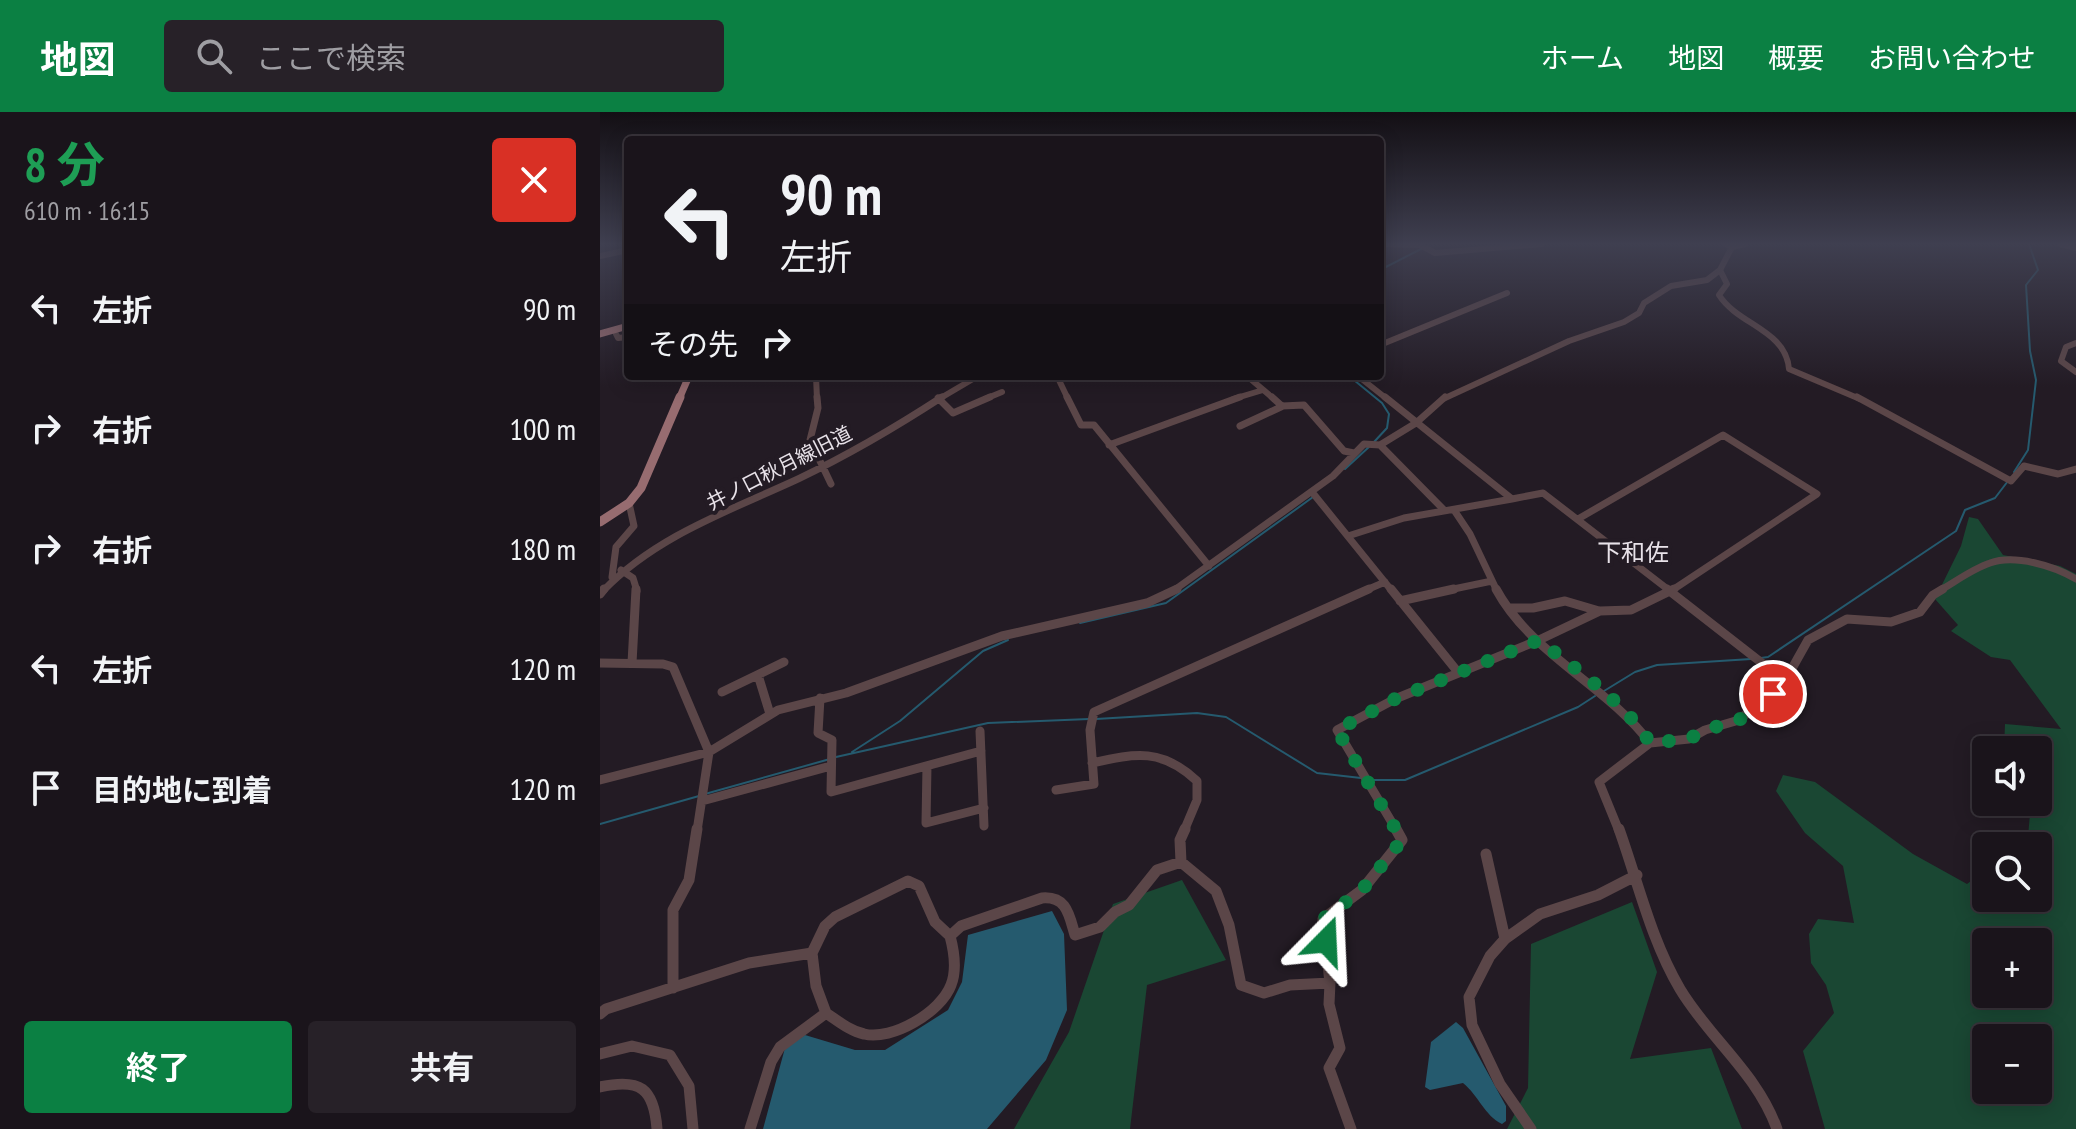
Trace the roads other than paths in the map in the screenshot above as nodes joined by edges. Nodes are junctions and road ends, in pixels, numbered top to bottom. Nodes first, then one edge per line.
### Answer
1 (1662, 291) edge
2 (1722, 291) edge
3 (1507, 293) dead end
4 (624, 329) edge
5 (624, 330) edge
6 (616, 334) junction
7 (600, 336) edge
8 (624, 337) edge
9 (1384, 343) edge
10 (2076, 343) edge
11 (2076, 372) edge
12 (687, 380) edge
13 (816, 380) edge
14 (971, 380) edge
15 (1059, 380) edge
16 (1252, 380) edge
17 (1363, 380) edge
18 (1263, 390) junction
19 (1002, 392) dead end
20 (938, 398) junction
21 (1284, 405) junction
22 (1416, 423) junction
23 (1240, 426) dead end
24 (1379, 444) junction
25 (1109, 445) junction
26 (1354, 453) junction
27 (822, 467) junction
28 (2076, 469) edge
29 (831, 484) dead end
30 (1312, 492) junction
31 (1512, 499) junction
32 (629, 503) junction
33 (1444, 510) junction
34 (1454, 510) junction
35 (1578, 519) junction
36 (600, 522) edge
37 (1348, 536) junction
38 (1209, 566) junction
39 (621, 570) junction
40 (612, 578) junction
41 (2076, 579) edge
42 (1492, 581) junction
43 (1385, 582) junction
44 (1672, 591) junction
45 (600, 594) edge
46 (1400, 601) junction
47 (1508, 608) junction
48 (1600, 611) junction
49 (1539, 640) junction
50 (784, 662) dead end
51 (600, 663) edge
52 (632, 663) junction
53 (1457, 671) junction
54 (758, 675) junction
55 (1785, 681) junction
56 (722, 692) dead end
57 (820, 698) junction
58 (770, 714) junction
59 (980, 731) dead end
60 (1650, 743) junction
61 (981, 751) junction
62 (709, 752) junction
63 (1092, 763) junction
64 (831, 766) junction
65 (927, 766) junction
66 (600, 780) edge
67 (1056, 790) dead end
68 (702, 801) junction
69 (984, 808) junction
70 (984, 826) dead end
71 (1486, 854) dead end
72 (1181, 862) junction
73 (1637, 875) junction
74 (950, 936) junction
75 (1505, 939) junction
76 (812, 953) junction
77 (1330, 983) junction
78 (673, 988) junction
79 (826, 1013) junction
80 (600, 1014) edge
81 (600, 1054) edge
82 (600, 1087) edge
83 (657, 1129) edge
84 (693, 1129) edge
85 (750, 1129) edge
86 (1351, 1129) edge
87 (1531, 1129) edge
88 (1777, 1129) edge

1 - 22 street
2 - 28 street
3 - 9 street
4 - 7 main road
5 - 6 main road
6 - 7 main road
6 - 8 street
10 - 11 street
12 - 32 main road
13 - 27 street
14 - 20 street, 井ノ口秋月線旧道
15 - 25 street
16 - 18 street
17 - 22 street
18 - 21 street
18 - 25 street
19 - 20 street
20 - 27 street, 井ノ口秋月線旧道
21 - 23 street
21 - 26 street
22 - 24 street
22 - 31 street
24 - 26 street
24 - 33 street
25 - 38 street
26 - 30 street
27 - 29 street
27 - 39 street, 井ノ口秋月線旧道
30 - 37 street
30 - 38 street
31 - 34 street
31 - 35 street
32 - 36 main road
32 - 40 street
33 - 34 street
33 - 37 street
34 - 42 street
35 - 44 street
35 - 44 street
37 - 43 street
38 - 57 street
39 - 40 street, 井ノ口秋月線旧道
39 - 52 street
40 - 45 street, 井ノ口秋月線旧道
41 - 55 street
42 - 46 street
42 - 47 street
43 - 46 street
43 - 63 street
44 - 48 street
44 - 55 street
46 - 53 street
47 - 48 street
47 - 49 street
48 - 49 street
49 - 53 street
49 - 60 street
50 - 54 street
51 - 52 street
52 - 62 street
53 - 77 street
54 - 56 street
54 - 58 street
55 - 60 street
57 - 58 street
57 - 64 street
58 - 62 street
59 - 61 street
60 - 73 street
61 - 65 street
61 - 69 street
62 - 66 street
62 - 68 street
63 - 67 street
63 - 72 street
64 - 65 street
64 - 68 street
65 - 69 street
68 - 78 street
69 - 70 street
71 - 75 street
72 - 74 street
72 - 77 street
73 - 75 street
73 - 88 street
74 - 76 street
74 - 79 street
75 - 87 street
76 - 78 street
76 - 79 street
77 - 86 street
78 - 80 street
79 - 85 street
81 - 84 street
82 - 83 street

